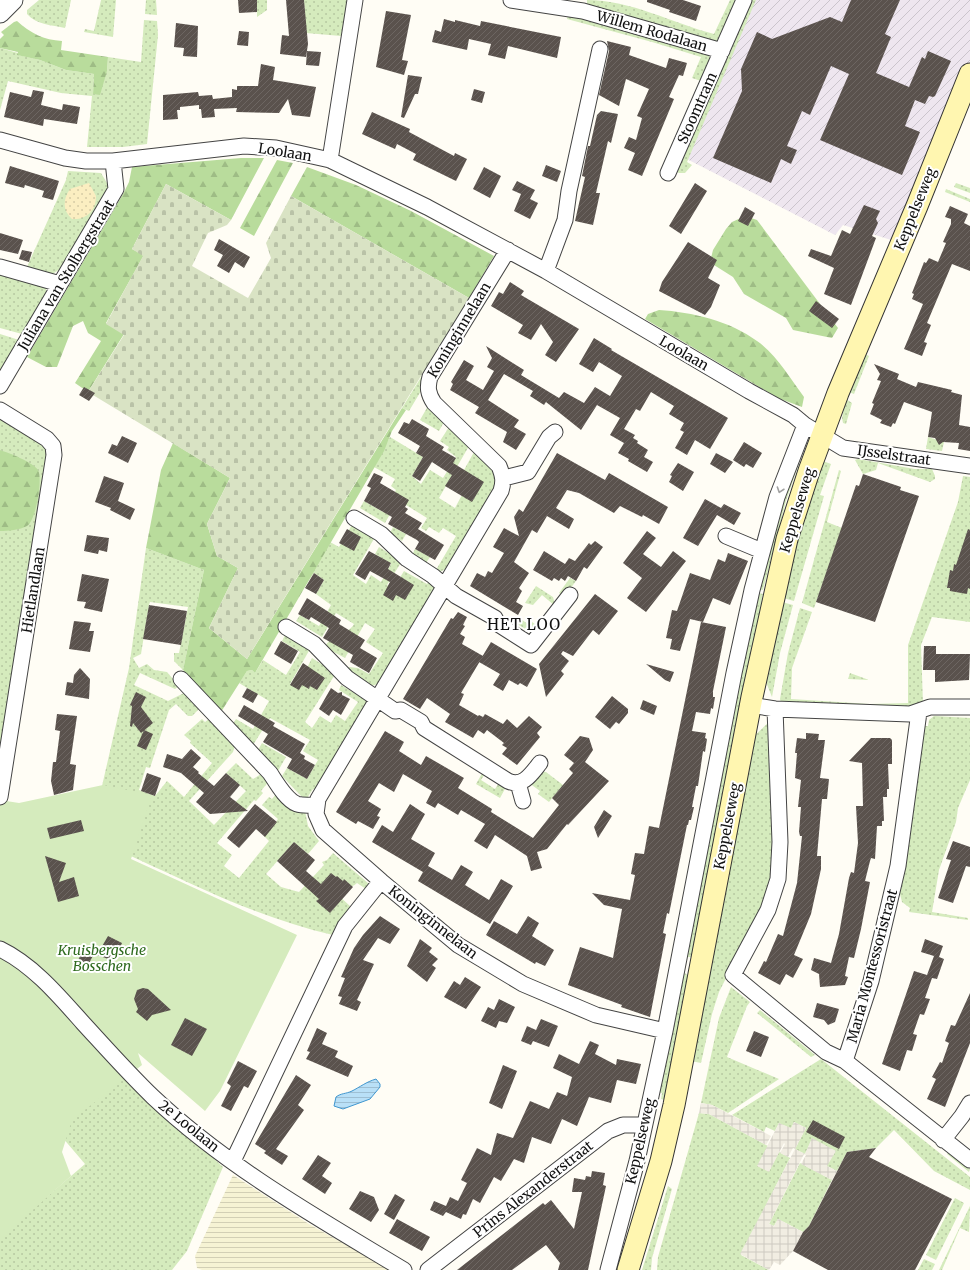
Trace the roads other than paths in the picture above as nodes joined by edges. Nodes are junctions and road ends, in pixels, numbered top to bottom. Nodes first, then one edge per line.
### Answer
1 (13, 0) edge
2 (355, 0) edge
3 (511, 0) edge
4 (744, 0) edge
5 (0, 14) edge
6 (600, 49) dead end
7 (722, 51) junction
8 (970, 74) edge
9 (965, 104) edge
10 (0, 140) edge
11 (330, 160) junction
12 (113, 161) junction
13 (668, 173) dead end
14 (508, 250) junction
15 (0, 267) edge
16 (546, 271) junction
17 (60, 284) junction
18 (0, 386) edge
19 (0, 410) edge
20 (814, 430) junction
21 (555, 432) dead end
22 (970, 466) edge
23 (504, 478) junction
24 (354, 518) dead end
25 (726, 536) dead end
26 (762, 551) junction
27 (445, 586) junction
28 (570, 595) dead end
29 (286, 627) dead end
30 (181, 679) dead end
31 (377, 700) junction
32 (751, 705) junction
33 (970, 707) edge
34 (775, 709) junction
35 (919, 712) junction
36 (540, 763) dead end
37 (518, 783) junction
38 (0, 797) edge
39 (523, 801) dead end
40 (316, 805) junction
41 (380, 881) junction
42 (0, 948) edge
43 (677, 964) junction
44 (700, 969) junction
45 (665, 1031) junction
46 (845, 1061) junction
47 (970, 1103) edge
48 (644, 1125) junction
49 (943, 1140) junction
50 (970, 1160) edge
51 (232, 1161) junction
52 (404, 1270) edge
53 (428, 1270) edge
54 (608, 1270) edge
55 (628, 1270) edge

1 - 5 street
2 - 11 street
3 - 7 street, Willem Rodalaan
4 - 7 street, Stoomtram
6 - 16 street
7 - 13 street, Stoomtram
8 - 9 main road, Keppelseweg
9 - 20 main road, Keppelseweg
10 - 12 street, Loolaan
11 - 12 street, Loolaan
11 - 14 street, Loolaan
12 - 17 street, Juliana van Stolbergstraat
14 - 16 street, Loolaan
14 - 23 street, Koninginnelaan
15 - 17 street
16 - 20 street, Loolaan
17 - 18 street, Juliana van Stolbergstraat
19 - 38 street, Hietlandlaan
20 - 22 street, IJsselstraat
20 -> 26 street, Keppelseweg
20 - 32 main road, Keppelseweg
21 - 23 street
23 - 27 street
24 - 27 street
25 - 26 street
26 - 43 street, Keppelseweg
27 - 28 street
27 - 31 street
29 - 31 street
30 - 40 street
31 - 37 street
31 - 40 street
32 - 34 street
32 - 44 main road, Keppelseweg
33 - 35 street
34 - 35 street
34 - 46 street
35 - 46 street, Maria Montessoristraat
36 - 37 street
37 - 39 street
40 - 41 street, Koninginnelaan
41 - 45 street, Koninginnelaan
41 - 51 street, Koninginnelaan
42 - 51 street, 2e Loolaan
43 - 44 street
43 - 45 street, Keppelseweg
44 - 55 main road, Keppelseweg
45 - 48 street, Keppelseweg
46 - 49 street, Maria Montessoristraat
47 - 49 street
48 - 53 street, Prins Alexanderstraat
48 - 54 street, Keppelseweg
49 - 50 street, Maria Montessoristraat
51 - 52 street, 2e Loolaan

